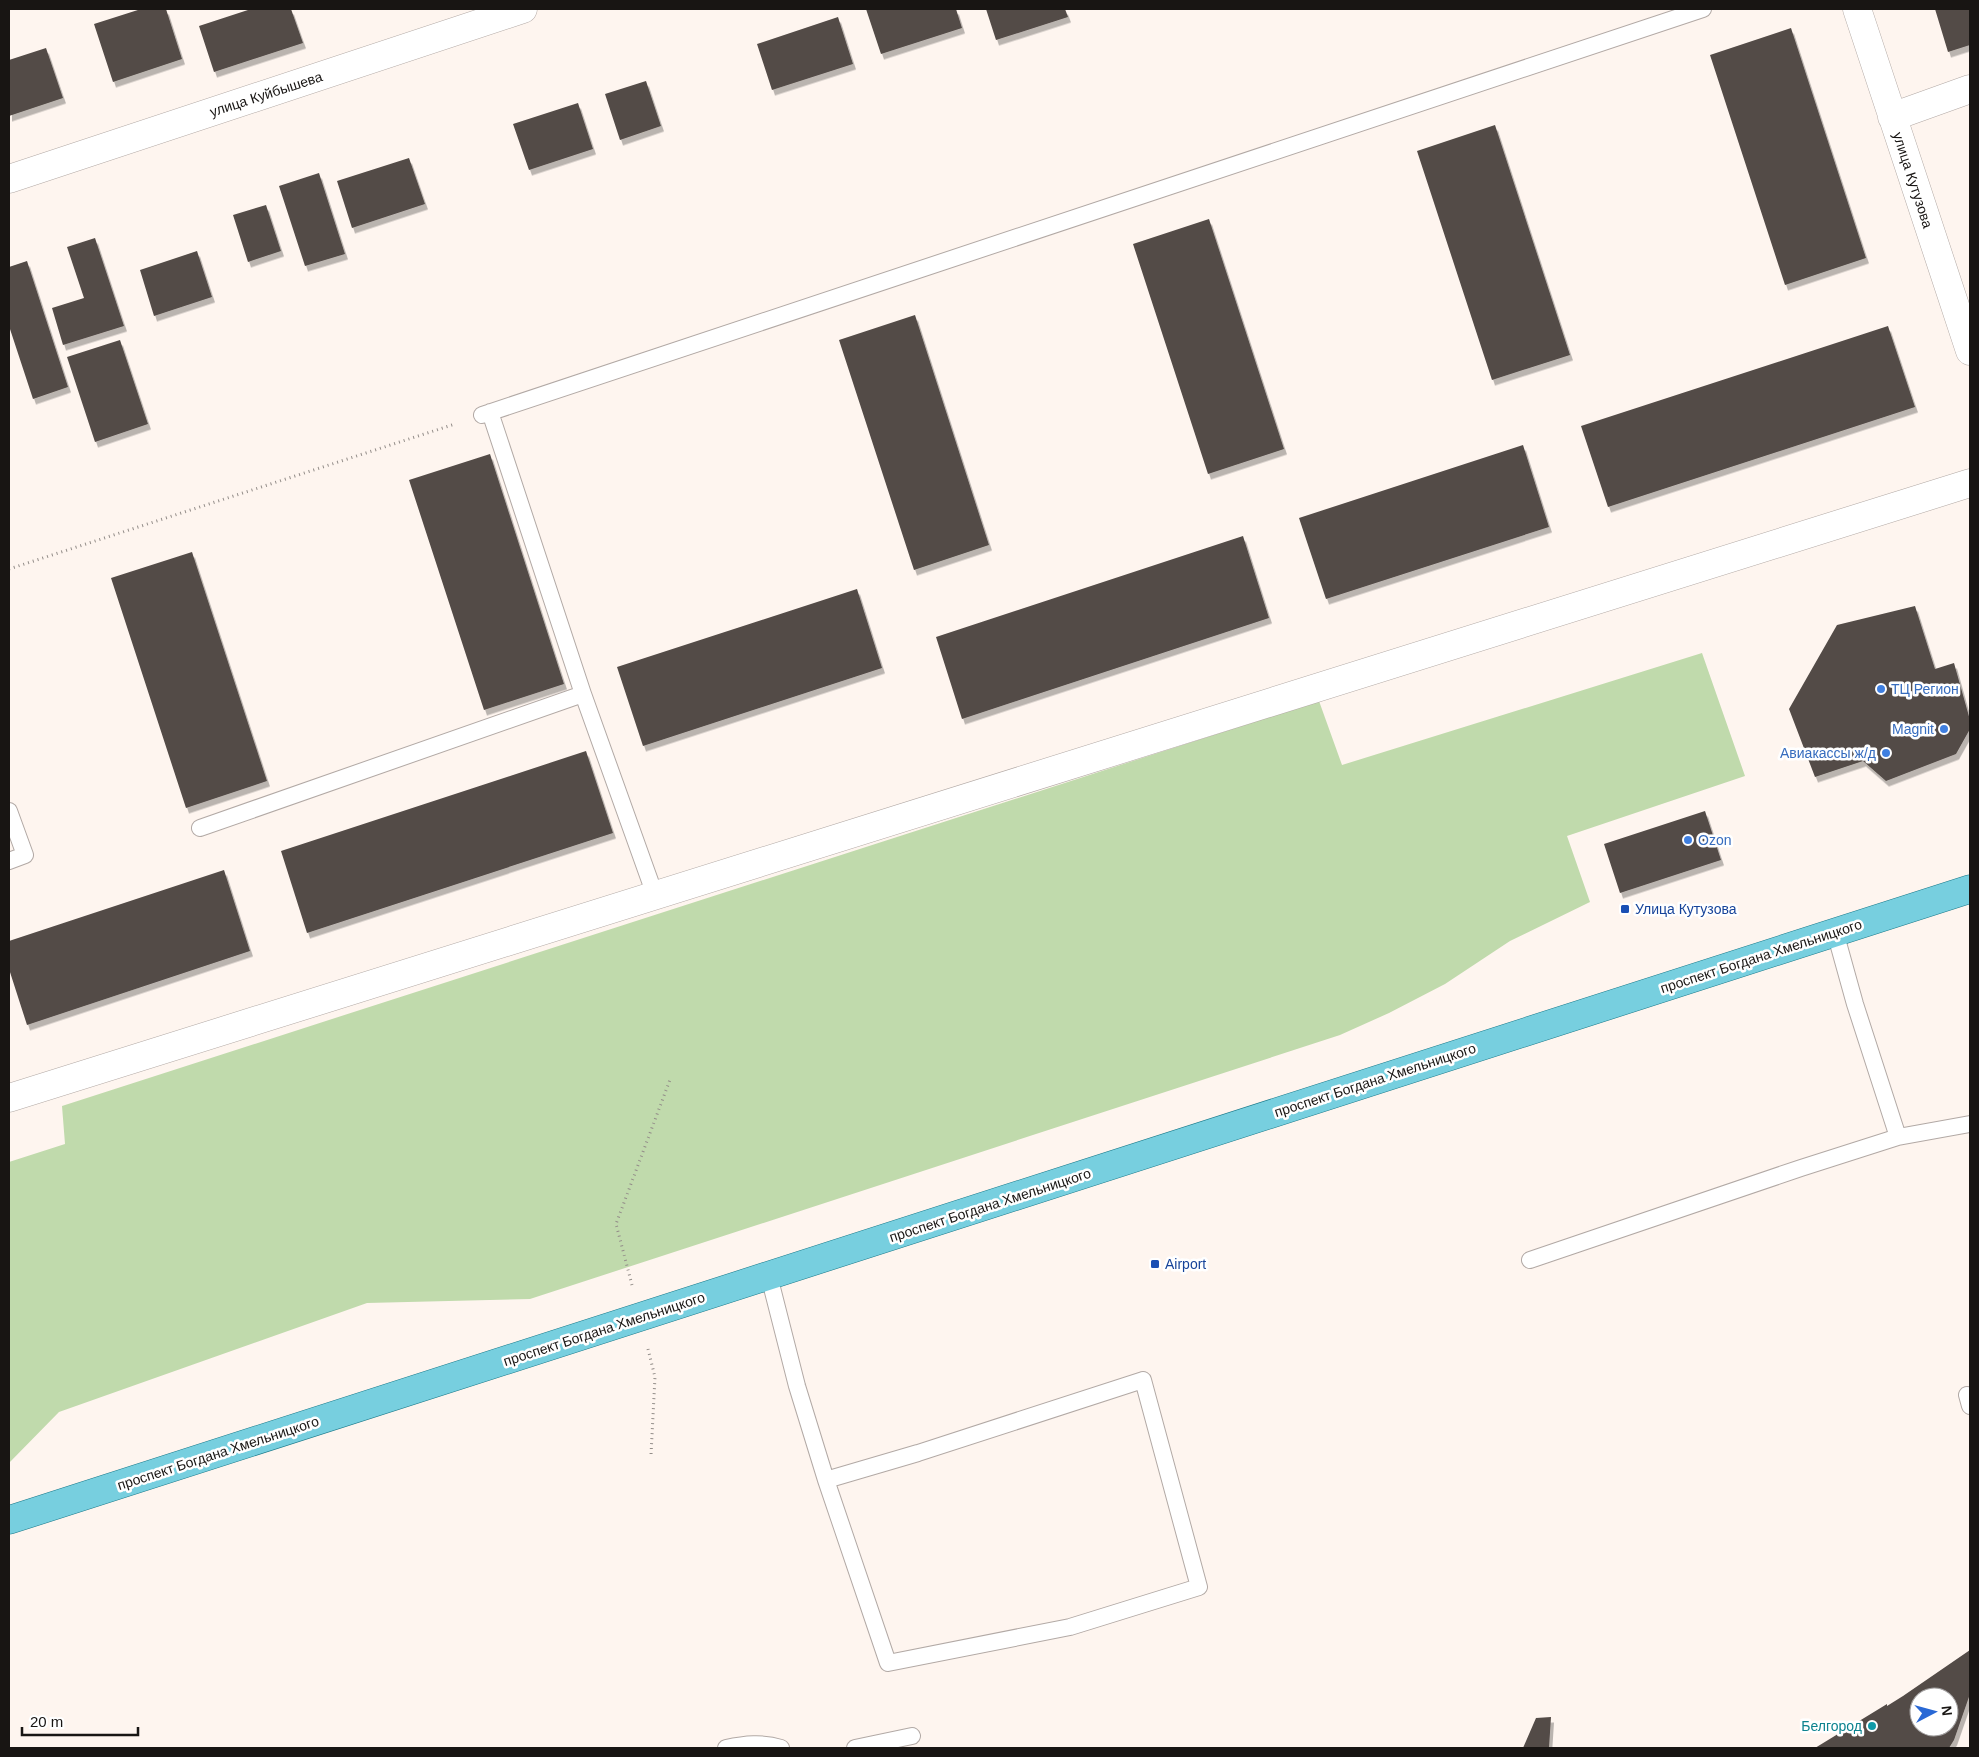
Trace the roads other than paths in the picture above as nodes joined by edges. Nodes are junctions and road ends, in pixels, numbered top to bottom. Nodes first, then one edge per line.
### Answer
1 (522, 9) edge
2 (1703, 9) edge
3 (1856, 9) edge
4 (1970, 89) edge
5 (1892, 116) junction
6 (9, 179) edge
7 (1970, 351) edge
8 (1970, 483) edge
9 (583, 694) junction
10 (9, 811) edge
11 (200, 828) dead end
12 (9, 861) edge
13 (1970, 889) edge
14 (655, 895) junction
15 (1835, 932) junction
16 (9, 1098) edge
17 (1970, 1124) edge
18 (1898, 1137) junction
19 (1530, 1260) dead end
20 (769, 1276) junction
21 (826, 1480) junction
22 (9, 1520) edge
23 (912, 1736) dead end
24 (726, 1748) edge
25 (781, 1748) edge
26 (855, 1748) edge

1 - 6 street, улица Куйбышева
2 - 9 lane
3 - 5 street, улица Кутузова
4 - 5 street
5 - 7 street, улица Кутузова
8 - 14 street
9 - 11 lane
9 - 14 lane
10 - 12 lane
13 - 15 main road, проспект Богдана Хмельницкого
14 - 16 street
15 - 18 lane
15 - 20 main road, проспект Богдана Хмельницкого
17 - 18 lane
18 - 19 lane
20 - 21 lane
20 - 22 main road, проспект Богдана Хмельницкого
21 - 21 lane
23 - 26 lane
24 - 25 lane

